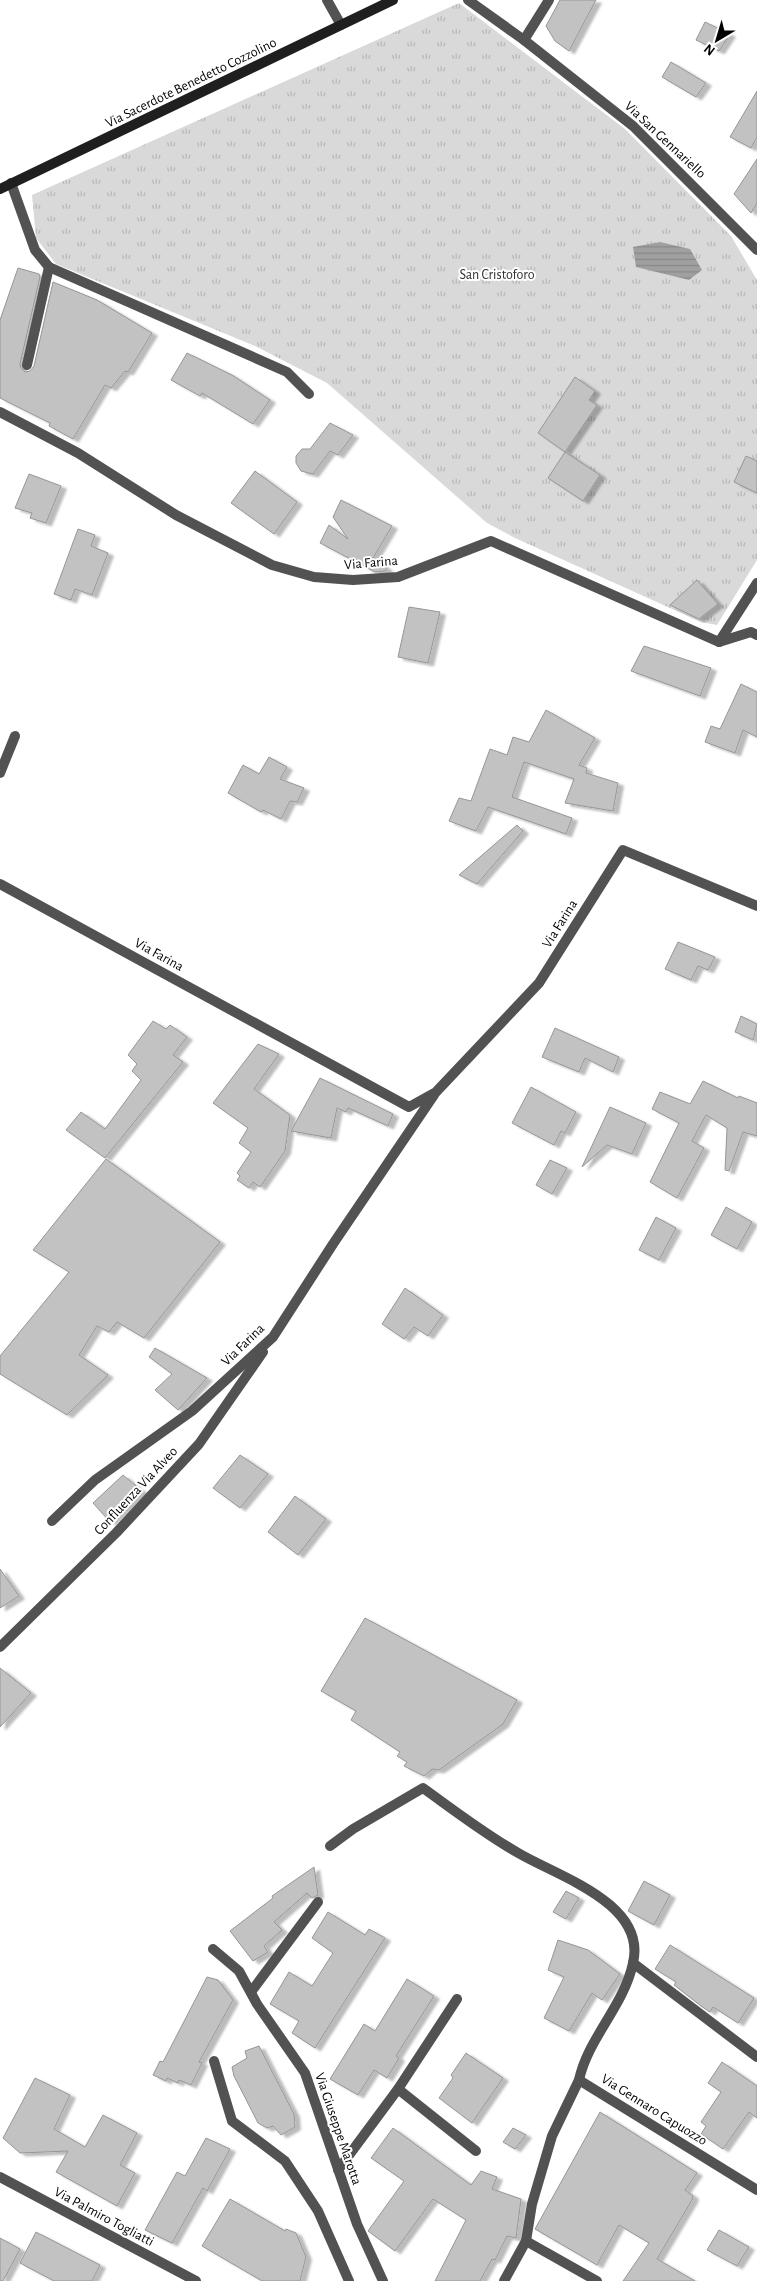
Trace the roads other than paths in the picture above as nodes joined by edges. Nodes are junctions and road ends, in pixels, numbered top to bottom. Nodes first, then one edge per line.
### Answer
1 (328, 0) edge
2 (393, 0) edge
3 (468, 0) edge
4 (549, 0) edge
5 (341, 25) junction
6 (524, 40) junction
7 (11, 183) junction
8 (0, 189) edge
9 (757, 250) edge
10 (49, 267) junction
11 (26, 366) dead end
12 (309, 394) dead end
13 (0, 412) edge
14 (757, 583) edge
15 (757, 635) edge
16 (719, 642) junction
17 (15, 736) dead end
18 (0, 773) edge
19 (0, 884) edge
20 (757, 906) edge
21 (436, 1092) junction
22 (273, 1337) junction
23 (52, 1521) dead end
24 (0, 1647) edge
25 (330, 1846) dead end
26 (318, 1902) dead end
27 (213, 1949) dead end
28 (633, 1963) junction
29 (251, 1992) junction
30 (457, 1999) dead end
31 (757, 2057) edge
32 (214, 2061) dead end
33 (579, 2080) junction
34 (398, 2088) junction
35 (476, 2151) dead end
36 (338, 2170) junction
37 (0, 2177) edge
38 (757, 2190) edge
39 (526, 2241) junction
40 (196, 2281) edge
41 (349, 2281) edge
42 (384, 2281) edge
43 (504, 2281) edge
44 (597, 2281) edge

1 - 5 street
2 - 5 main road, Via Sacerdote Benedetto Cozzolino
3 - 6 street, Via San Gennariello
4 - 6 street
5 - 7 main road, Via Sacerdote Benedetto Cozzolino
6 - 9 street, Via San Gennariello
7 - 8 main road, Via Sacerdote Benedetto Cozzolino
7 - 10 street
10 - 11 street
10 - 12 street
13 - 16 street, Via Farina
14 - 16 street
15 - 16 street
17 - 18 street
19 - 21 street, Via Farina
20 - 21 street, Via Farina
21 - 22 street, Via Farina
22 - 23 street, Via Farina
22 - 24 street, Confluenza Via Alveo
25 - 28 street
26 - 29 street
27 - 29 street, Via Giuseppe Marotta
28 - 31 street
28 - 33 street
29 - 36 street, Via Giuseppe Marotta
30 - 34 street
32 - 41 street
33 - 38 street, Via Gennaro Capuozzo
33 - 39 street, Via Gennaro Capuozzo
34 - 35 street
34 - 36 street
36 - 42 street, Via Giuseppe Marotta
37 - 40 street, Via Palmiro Togliatti
39 - 43 street, Via Gennaro Capuozzo
39 - 44 street

